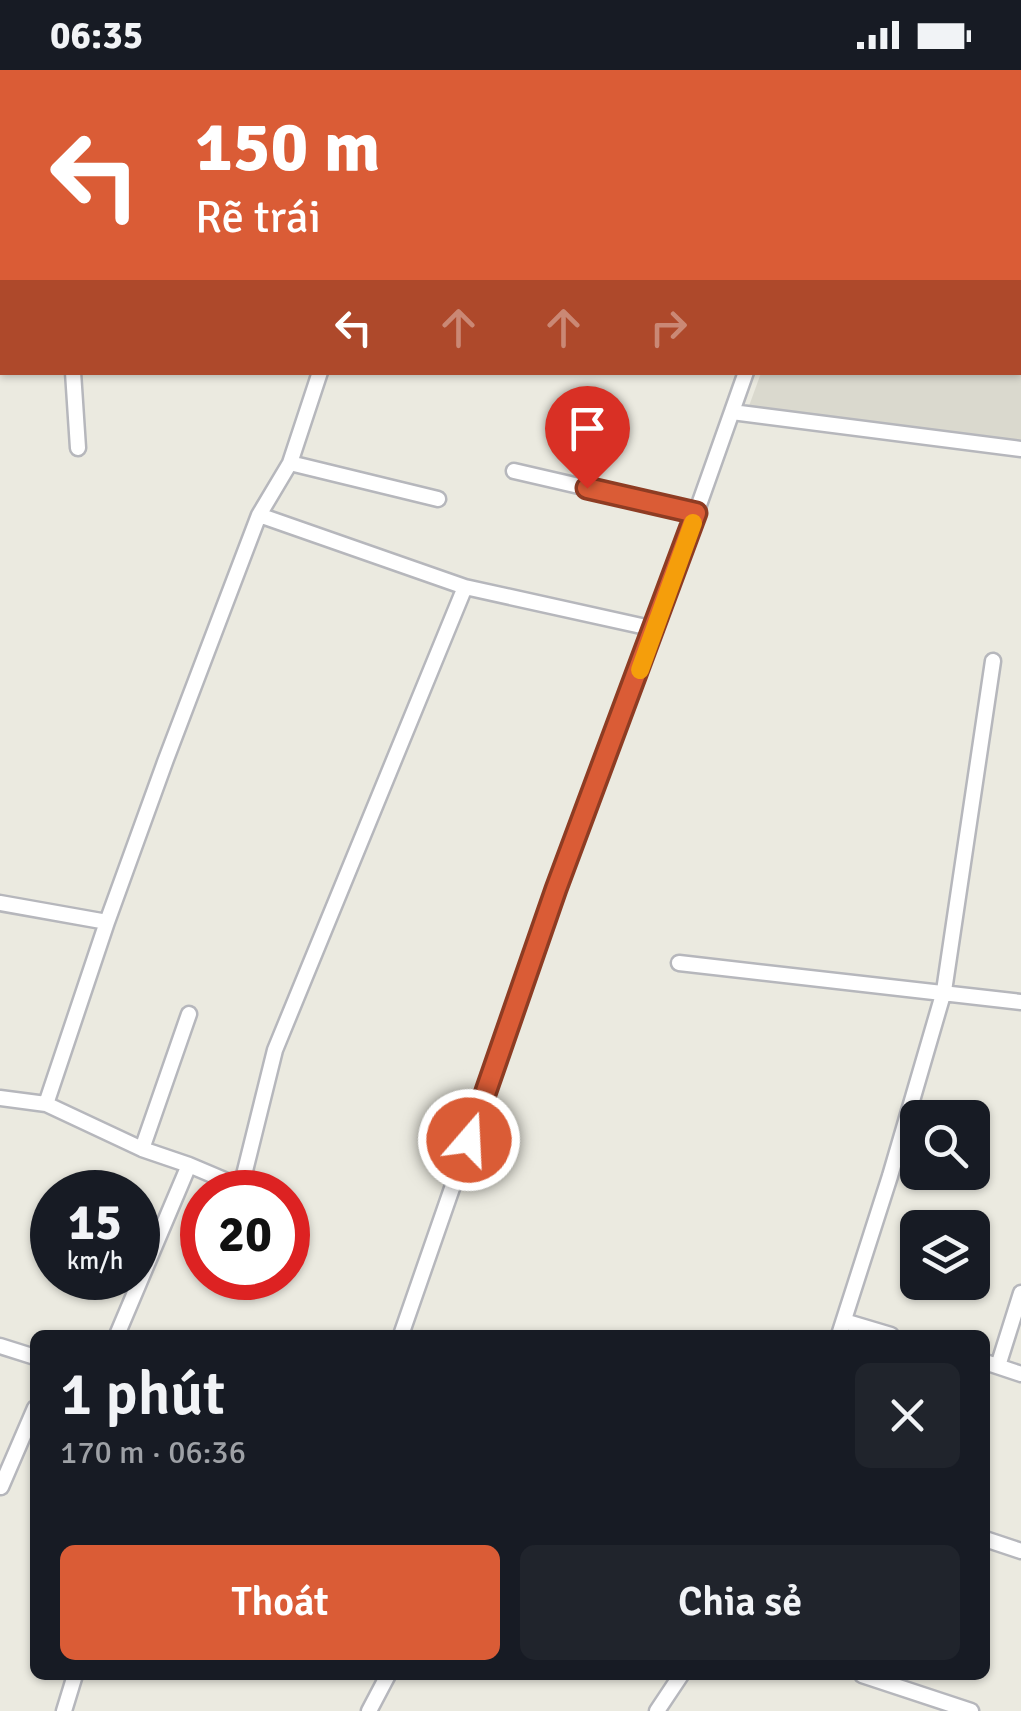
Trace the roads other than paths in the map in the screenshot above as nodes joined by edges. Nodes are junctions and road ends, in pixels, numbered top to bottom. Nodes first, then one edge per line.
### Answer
1 (73, 375) edge
2 (319, 375) edge
3 (745, 375) edge
4 (732, 412) junction
5 (78, 448) dead end
6 (1021, 449) edge
7 (290, 464) junction
8 (514, 471) dead end
9 (438, 499) dead end
10 (696, 513) junction
11 (260, 515) junction
12 (465, 587) junction
13 (655, 629) junction
14 (992, 662) dead end
15 (0, 903) edge
16 (107, 922) junction
17 (679, 963) dead end
18 (944, 992) junction
19 (1021, 1002) edge
20 (188, 1014) dead end
21 (0, 1098) edge
22 (46, 1104) junction
23 (142, 1149) junction
24 (189, 1165) junction
25 (1021, 1292) edge
26 (841, 1328) edge
27 (119, 1330) edge
28 (404, 1330) edge
29 (0, 1346) edge
30 (30, 1355) edge
31 (992, 1364) edge
32 (1021, 1374) edge
33 (30, 1420) edge
34 (2, 1487) edge
35 (990, 1541) edge
36 (1021, 1550) edge
37 (74, 1680) edge
38 (385, 1680) edge
39 (678, 1680) edge
40 (877, 1680) edge
41 (64, 1711) edge
42 (369, 1711) edge
43 (657, 1711) edge
44 (971, 1711) edge

1 - 5 lane
2 - 7 lane
3 - 4 lane
4 - 6 lane
4 - 10 lane
7 - 9 lane
7 - 11 lane
8 - 10 lane
10 - 13 lane
11 - 12 lane
11 - 16 lane
12 - 13 lane
12 - 24 lane
13 - 28 lane
14 - 18 lane
15 - 16 lane
16 - 22 lane
17 - 18 lane
18 - 19 lane
18 - 26 lane
20 - 23 lane
21 - 22 lane
22 - 23 lane
23 - 24 lane
24 - 27 lane
25 - 31 lane
29 - 30 lane
31 - 32 lane
33 - 34 lane
35 - 36 lane
37 - 41 lane
38 - 42 lane
39 - 43 lane
40 - 44 lane

